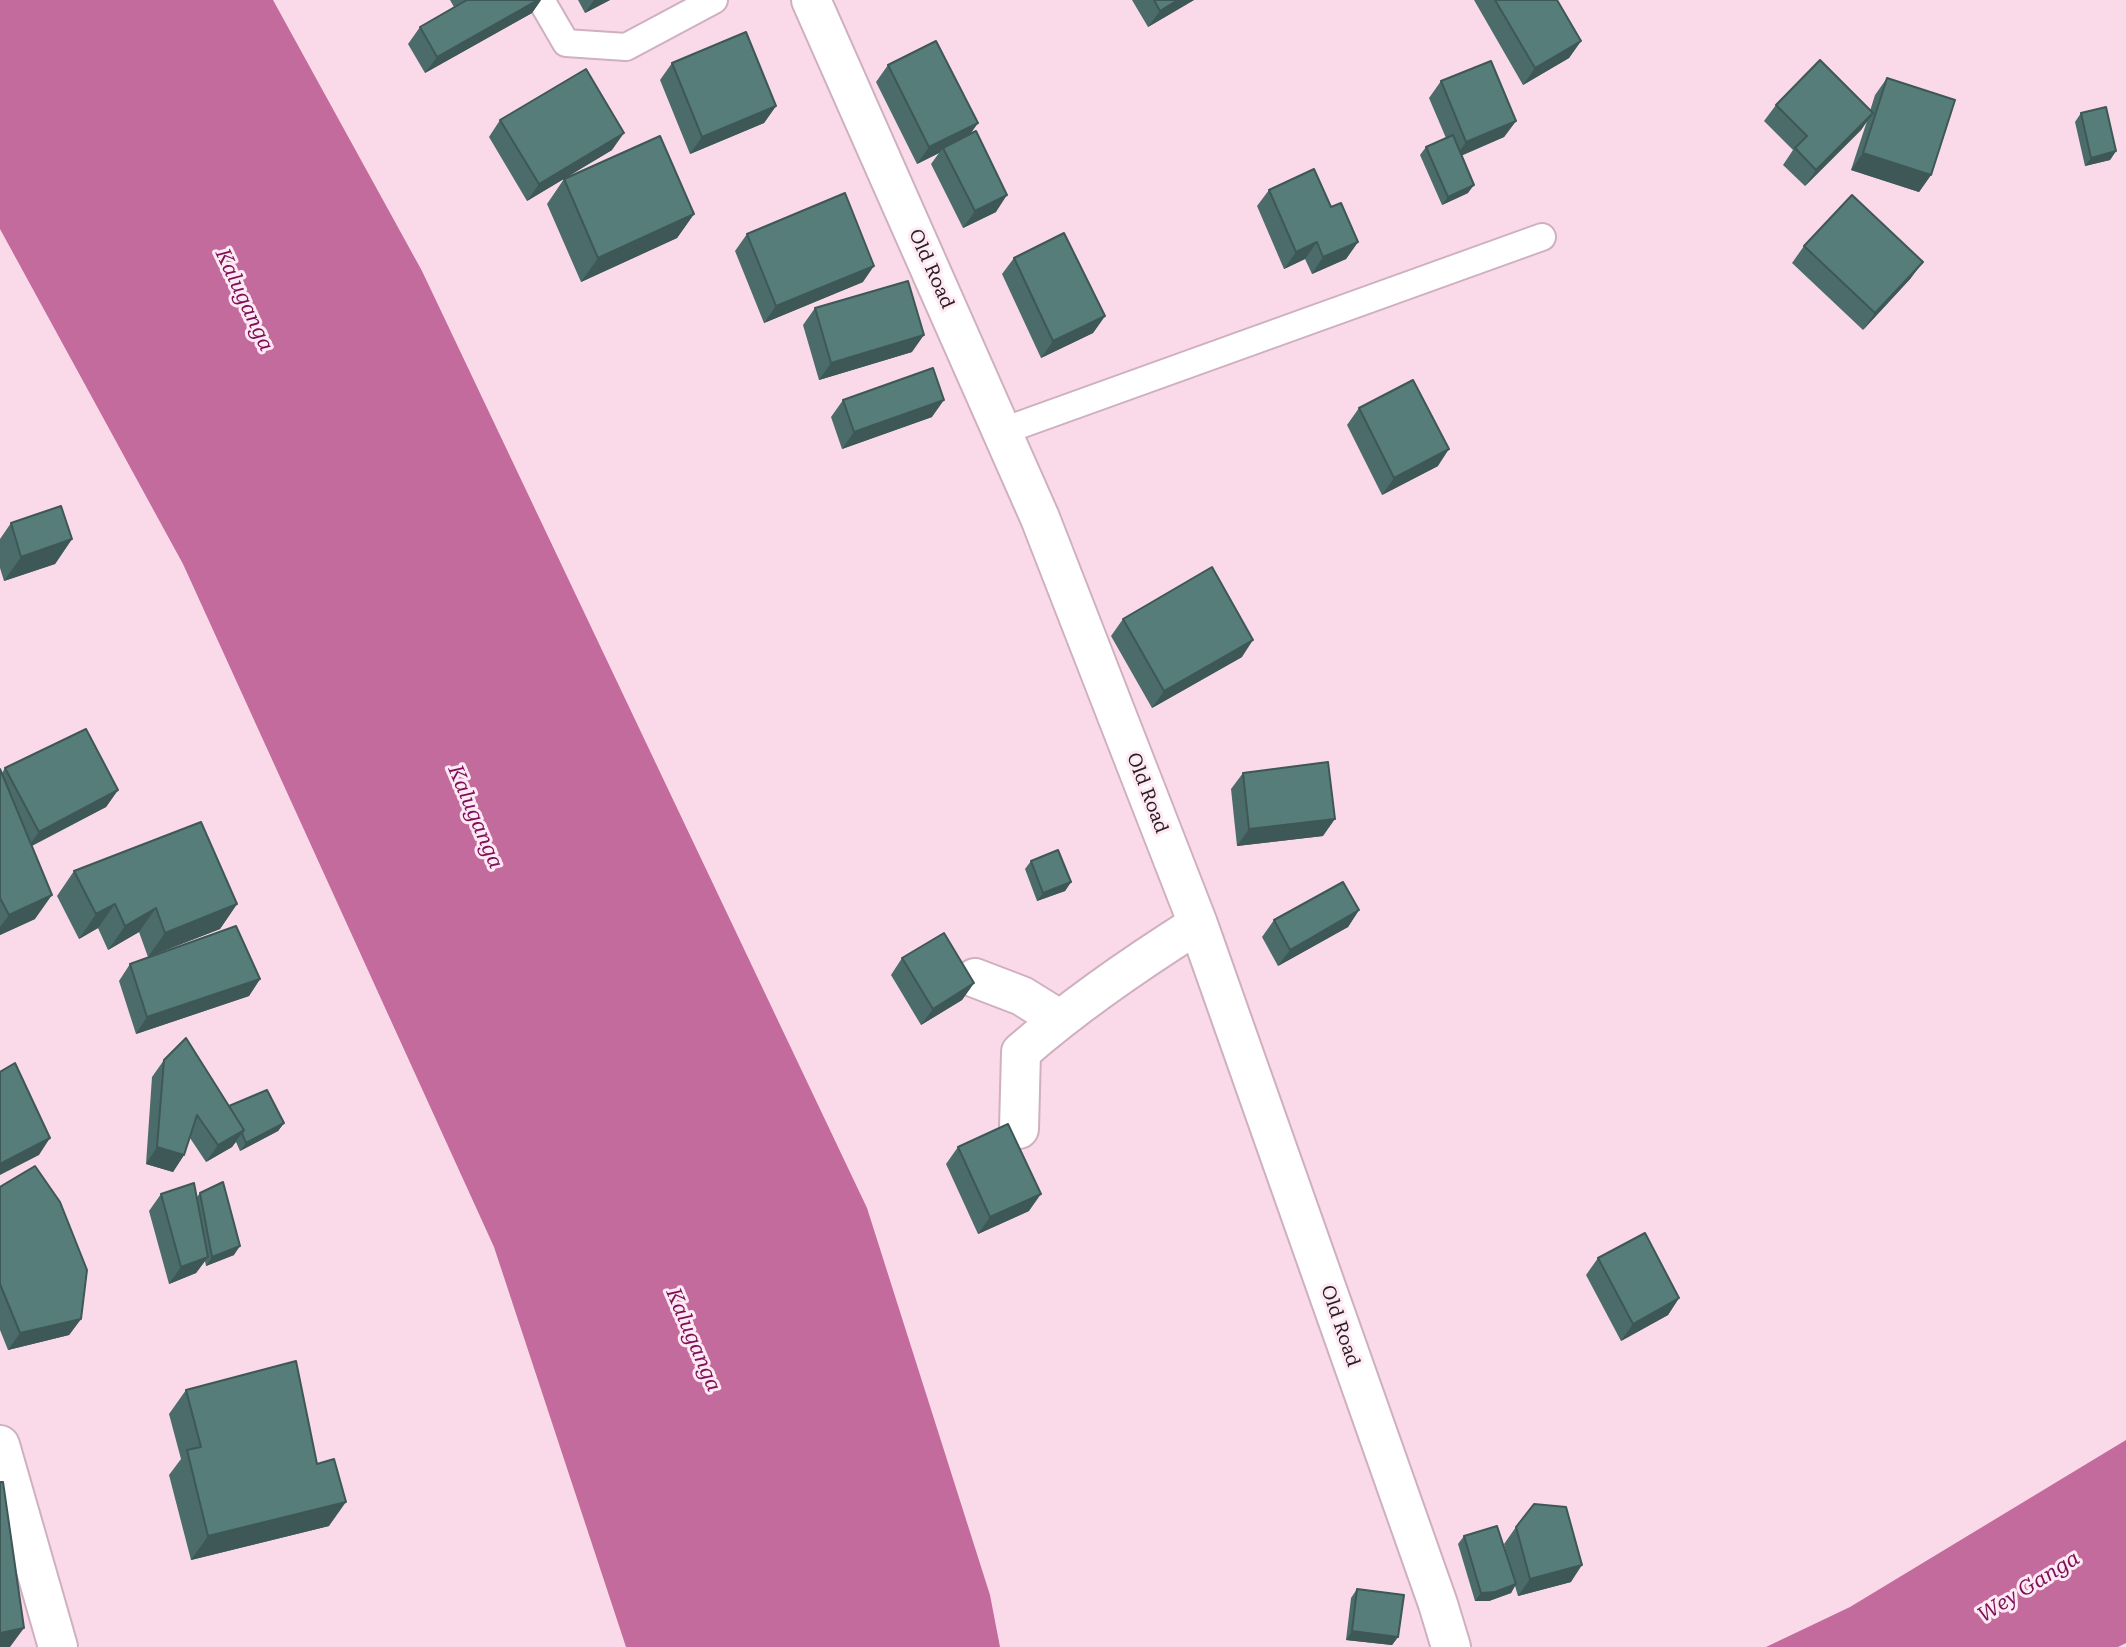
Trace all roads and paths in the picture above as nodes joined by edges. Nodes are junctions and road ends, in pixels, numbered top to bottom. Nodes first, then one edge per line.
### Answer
1 (541, 0) edge
2 (714, 0) edge
3 (811, 0) edge
4 (1542, 237) dead end
5 (1003, 431) junction
6 (1198, 924) junction
7 (975, 978) edge
8 (1059, 1019) junction
9 (1019, 1129) dead end
10 (0, 1445) edge
11 (58, 1647) edge
12 (1451, 1647) edge

1 - 2 lane
3 - 5 street, Old Road
4 - 5 lane
5 - 6 street, Old Road
6 - 8 street
6 - 12 street, Old Road
7 - 8 street
8 - 9 street
10 - 11 street

